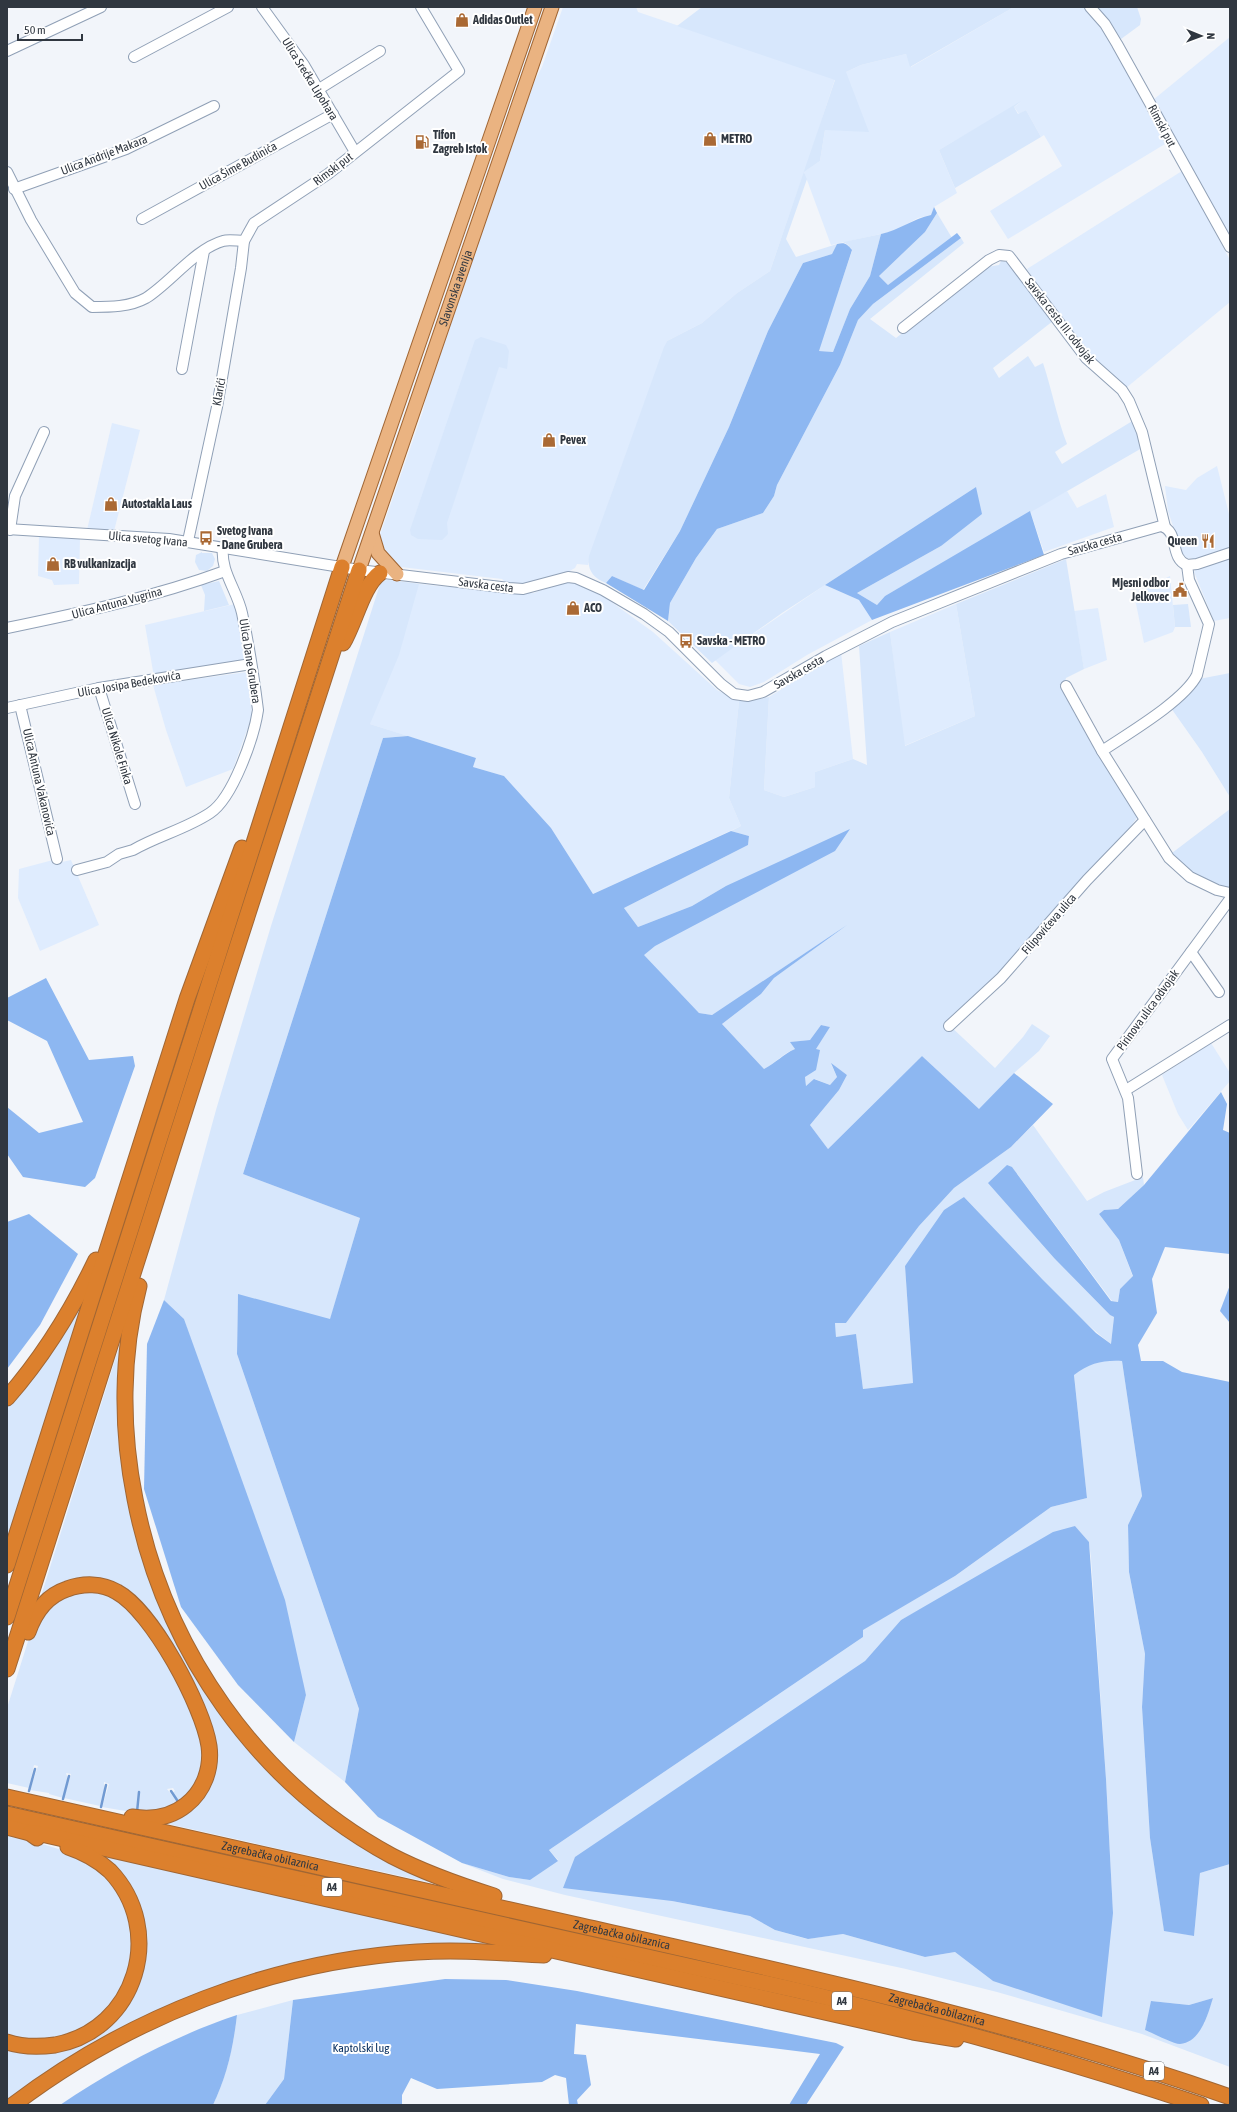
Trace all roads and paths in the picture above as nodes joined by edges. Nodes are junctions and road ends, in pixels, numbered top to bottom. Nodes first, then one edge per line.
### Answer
1 (101, 7) edge
2 (228, 7) edge
3 (262, 7) edge
4 (421, 7) edge
5 (535, 7) edge
6 (552, 7) edge
7 (1090, 7) edge
8 (7, 51) edge
9 (380, 51) dead end
10 (134, 57) dead end
11 (319, 89) junction
12 (214, 106) dead end
13 (333, 114) junction
14 (355, 152) junction
15 (7, 172) edge
16 (14, 189) junction
17 (142, 219) dead end
18 (244, 241) junction
19 (1230, 247) edge
20 (204, 251) junction
21 (903, 328) dead end
22 (182, 368) dead end
23 (44, 432) dead end
24 (1165, 527) junction
25 (8, 530) edge
26 (372, 533) junction
27 (188, 541) junction
28 (223, 547) junction
29 (1230, 553) edge
30 (1187, 565) junction
31 (342, 567) junction
32 (360, 570) junction
33 (225, 571) junction
34 (380, 573) junction
35 (398, 574) junction
36 (7, 628) edge
37 (332, 655) junction
38 (251, 664) junction
39 (1066, 686) dead end
40 (100, 688) junction
41 (20, 705) junction
42 (7, 708) edge
43 (1102, 750) junction
44 (135, 804) dead end
45 (265, 808) junction
46 (1145, 820) junction
47 (57, 859) dead end
48 (77, 870) dead end
49 (1230, 893) edge
50 (1230, 899) edge
51 (1191, 952) junction
52 (1219, 992) dead end
53 (1230, 1024) edge
54 (949, 1026) dead end
55 (1126, 1090) junction
56 (1137, 1174) dead end
57 (158, 1197) junction
58 (118, 1215) junction
59 (7, 1398) edge
60 (7, 1565) edge
61 (7, 1616) edge
62 (7, 1669) edge
63 (13, 1799) edge
64 (93, 1817) junction
65 (9, 1821) edge
66 (30, 1833) junction
67 (581, 1926) junction
68 (617, 1964) junction
69 (7, 2042) edge
70 (1033, 2052) junction
71 (1230, 2097) edge
72 (13, 2105) edge
73 (1201, 2105) edge

1 - 8 street
2 - 10 street
3 - 11 street, Ulica Srećka Lipohara
4 - 14 street, Rimski put
5 - 31 main road, Slavonska avenija
6 - 26 main road, Slavonska avenija
7 - 19 street, Rimski put
9 - 11 street
11 - 13 street, Ulica Srećka Lipohara
12 - 16 street, Ulica Andrije Makara
13 - 14 street, Ulica Srećka Lipohara
13 - 17 street, Ulica Šime Budinića
14 - 18 street, Rimski put
15 - 16 street
16 - 20 street
18 - 20 street
18 - 27 street, Klarići
20 - 22 street
21 - 24 street, Savska cesta III. odvojak
23 - 25 street
24 - 30 street
24 - 35 street, Savska cesta
25 - 27 street, Ulica svetog Ivana
26 - 32 main road, Slavonska avenija
26 - 35 main road
27 - 28 street, Ulica svetog Ivana
28 - 31 street, Ulica svetog Ivana
28 - 33 street, Ulica Dane Grubera
29 - 30 street
30 - 43 street
31 - 32 street, Ulica svetog Ivana
31 - 45 highway
32 - 34 street, Savska cesta
32 - 37 highway
33 - 36 street, Ulica Antuna Vugrina
33 - 38 street, Ulica Dane Grubera
34 - 35 street, Savska cesta
34 - 37 highway
37 - 57 highway
38 - 40 street, Ulica Josipa Bedekovića
38 - 48 street, Ulica Dane Grubera
39 - 43 street
40 - 41 street, Ulica Josipa Bedekovića
40 - 44 street, Ulica Nikole Finka
41 - 42 street, Ulica Josipa Bedekovića
41 - 47 street, Ulica Antuna Vakanovića
43 - 46 street
45 - 58 highway
45 - 61 highway
46 - 49 street
46 - 54 street, Filipovićeva ulica
50 - 51 street, Pirinova ulica odvojak
51 - 52 street
51 - 55 street, Pirinova ulica odvojak
53 - 55 street
55 - 56 street, Pirinova ulica odvojak
57 - 62 highway
57 - 67 highway
58 - 59 highway
58 - 60 highway
62 - 64 highway
63 - 64 highway, Zagrebačka obilaznica / A4
64 - 67 highway, Zagrebačka obilaznica / A4
65 - 66 highway
65 - 70 highway, Zagrebačka obilaznica / A4
66 - 68 highway
66 - 69 highway
67 - 71 highway, Zagrebačka obilaznica / A4
68 - 70 highway
68 - 72 highway
70 - 73 highway, Zagrebačka obilaznica / A4

